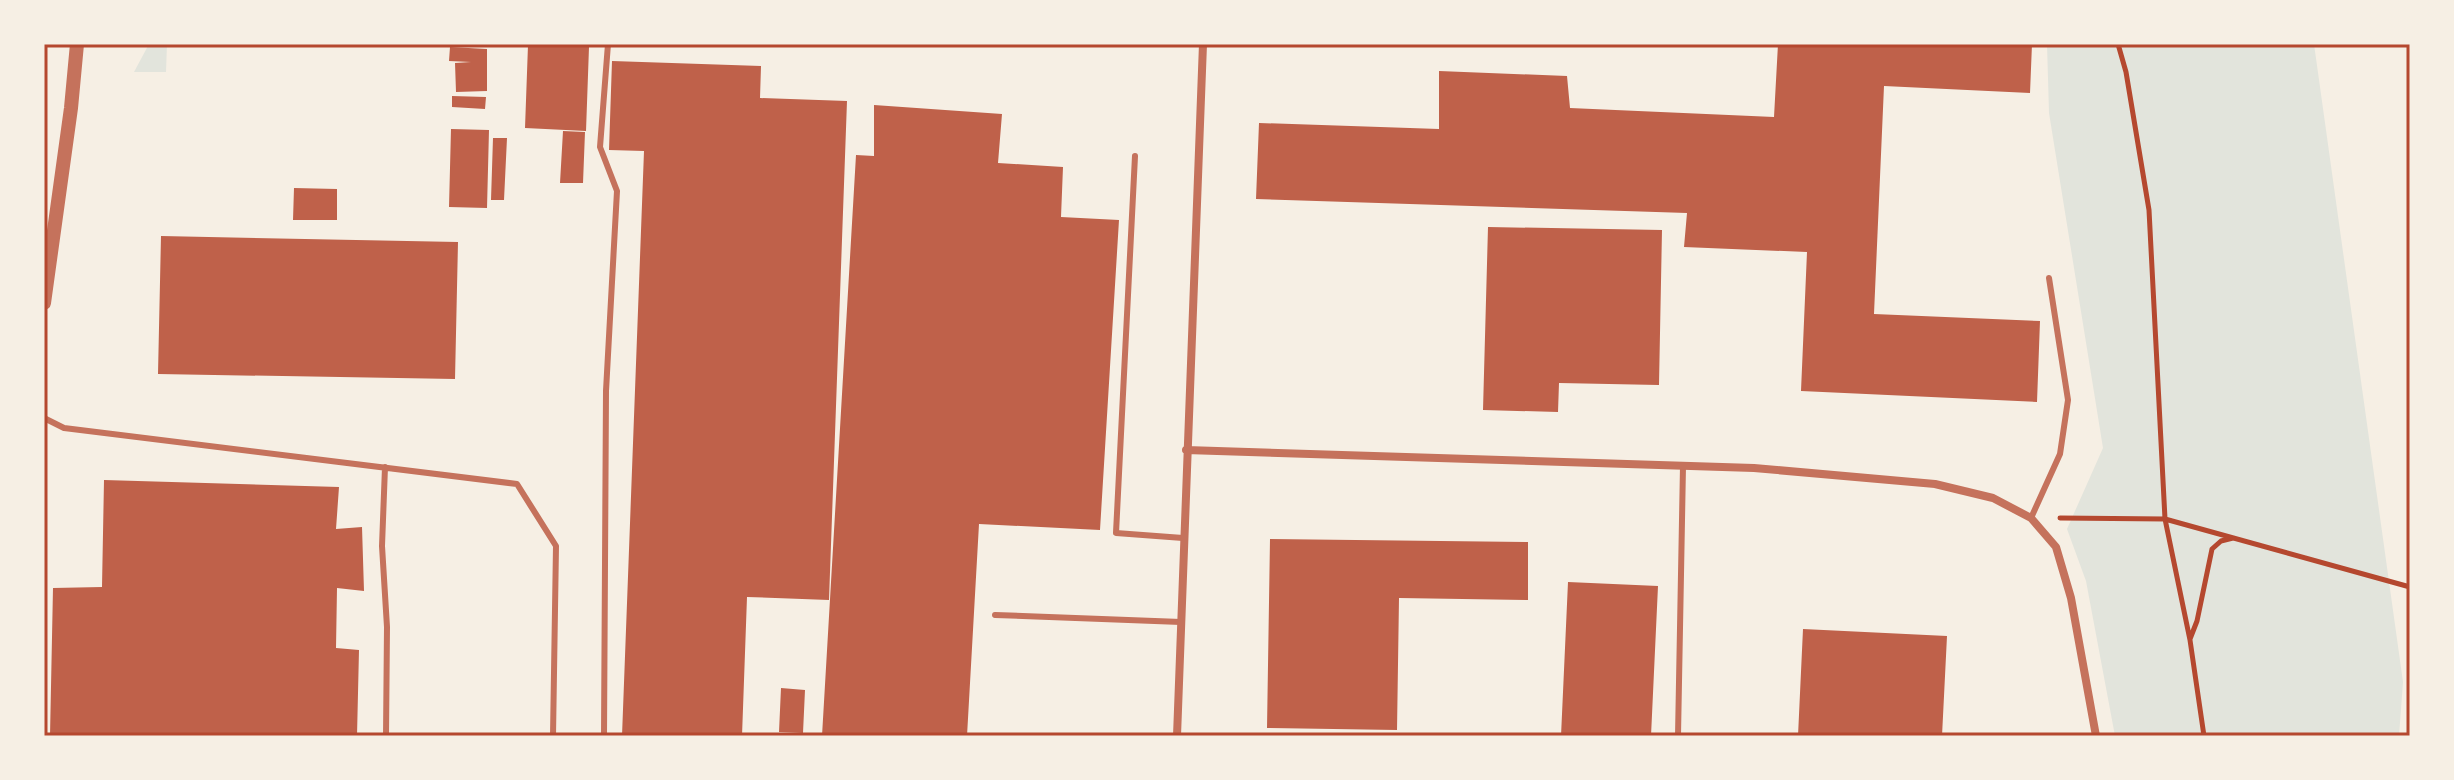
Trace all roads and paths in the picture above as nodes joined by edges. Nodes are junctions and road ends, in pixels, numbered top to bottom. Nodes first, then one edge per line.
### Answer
1 (77, 44) edge
2 (608, 44) edge
3 (1203, 44) edge
4 (2118, 44) edge
5 (1135, 156) dead end
6 (2049, 278) dead end
7 (44, 303) edge
8 (44, 418) edge
9 (1186, 450) junction
10 (1683, 466) junction
11 (385, 467) junction
12 (2031, 518) junction
13 (2165, 519) junction
14 (2235, 537) junction
15 (1183, 538) junction
16 (2410, 587) edge
17 (995, 615) dead end
18 (1181, 622) junction
19 (2190, 640) junction
20 (386, 736) edge
21 (553, 736) edge
22 (604, 736) edge
23 (1177, 736) edge
24 (1678, 736) edge
25 (2096, 736) edge
26 (2204, 736) edge

1 - 7 street
2 - 22 lane
3 - 9 street
4 - 13 path
5 - 15 lane
6 - 12 lane
8 - 11 lane
9 - 10 street
9 - 15 street
10 - 12 street
10 - 24 lane
11 - 20 lane
11 - 21 lane
12 - 13 path
12 - 25 street
13 - 14 path
13 - 19 path
14 - 16 path
14 - 19 path
15 - 18 street
17 - 18 lane
18 - 23 street
19 - 26 path

